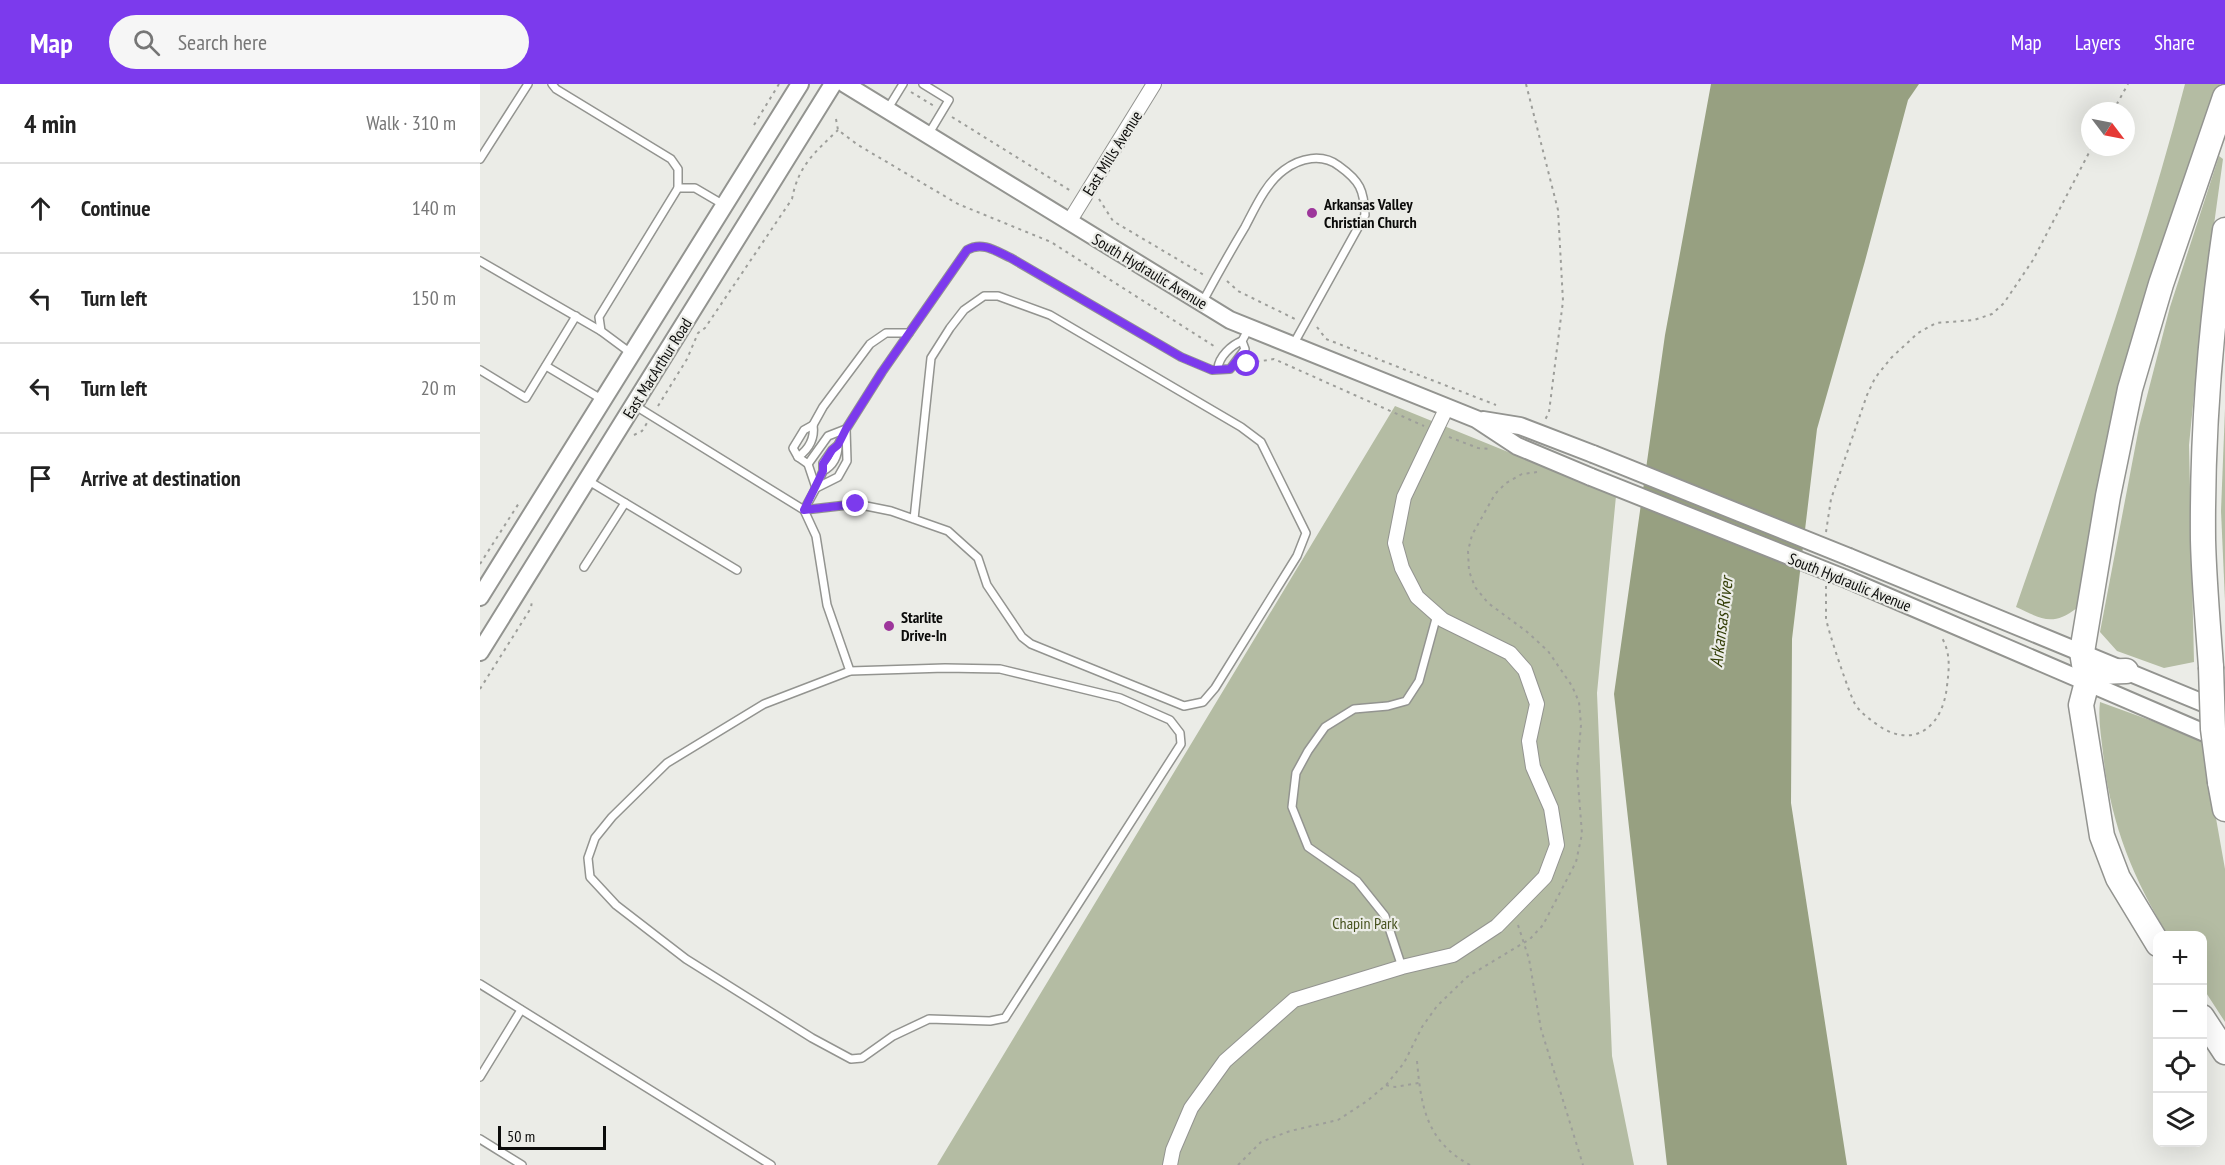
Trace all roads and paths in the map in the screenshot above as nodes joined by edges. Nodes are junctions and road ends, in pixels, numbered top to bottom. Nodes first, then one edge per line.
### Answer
1 (528, 84) edge
2 (552, 84) edge
3 (800, 84) edge
4 (833, 84) edge
5 (845, 84) edge
6 (923, 84) edge
7 (1154, 84) edge
8 (1526, 84) edge
9 (2128, 84) edge
10 (902, 85) edge
11 (2225, 97) edge
12 (2118, 102) edge
13 (887, 110) junction
14 (942, 111) junction
15 (836, 119) dead end
16 (928, 135) junction
17 (2087, 156) edge
18 (480, 159) edge
19 (678, 188) junction
20 (1071, 190) dead end
21 (1093, 197) dead end
22 (724, 205) junction
23 (1069, 222) junction
24 (2225, 230) edge
25 (480, 261) edge
26 (1216, 278) junction
27 (1202, 303) junction
28 (576, 316) junction
29 (1306, 322) junction
30 (601, 331) junction
31 (909, 333) junction
32 (1245, 334) junction
33 (1293, 345) junction
34 (1226, 353) junction
35 (632, 354) junction
36 (1238, 359) junction
37 (546, 366) junction
38 (1218, 368) junction
39 (480, 370) edge
40 (603, 400) junction
41 (634, 405) junction
42 (1447, 407) junction
43 (1500, 407) dead end
44 (1476, 419) junction
45 (813, 425) junction
46 (846, 429) junction
47 (1429, 429) dead end
48 (1540, 434) junction
49 (798, 457) junction
50 (808, 464) junction
51 (1545, 473) dead end
52 (587, 480) junction
53 (816, 488) junction
54 (625, 502) junction
55 (804, 510) junction
56 (914, 519) junction
57 (1826, 540) dead end
58 (584, 567) dead end
59 (737, 570) dead end
60 (1826, 586) dead end
61 (480, 597) edge
62 (1437, 615) junction
63 (1936, 632) dead end
64 (480, 652) edge
65 (2082, 652) junction
66 (850, 671) junction
67 (2126, 671) junction
68 (2087, 682) junction
69 (2225, 712) edge
70 (2225, 741) edge
71 (2225, 809) edge
72 (1512, 911) junction
73 (2153, 937) edge
74 (1525, 942) junction
75 (1402, 967) junction
76 (480, 984) edge
77 (521, 1010) junction
78 (2207, 1025) edge
79 (2225, 1052) edge
80 (1417, 1061) dead end
81 (480, 1077) edge
82 (1419, 1083) junction
83 (1386, 1085) junction
84 (480, 1139) edge
85 (759, 1158) junction
86 (522, 1165) edge
87 (754, 1165) edge
88 (771, 1165) edge
89 (1170, 1165) edge
90 (1239, 1165) edge
91 (1470, 1165) edge
92 (1583, 1165) edge

1 - 18 lane
2 - 19 lane
3 - 22 street, East MacArthur Road
4 - 41 street, East MacArthur Road
5 - 13 street, South Hydraulic Avenue
6 - 14 lane
7 - 23 street, East Mills Avenue
8 - 48 path
9 - 12 path
10 - 13 lane
10 - 14 path
11 - 65 highway
13 - 16 street, South Hydraulic Avenue
14 - 16 lane
14 - 20 path
15 - 34 path
16 - 23 street, South Hydraulic Avenue
17 - 57 path
19 - 22 lane
19 - 30 lane
21 - 26 path
22 - 35 street, East MacArthur Road
23 - 27 street, South Hydraulic Avenue
24 - 71 highway, bridge
25 - 28 lane
26 - 27 lane
26 - 29 path
26 - 29 lane
27 - 32 street, South Hydraulic Avenue
28 - 30 lane
28 - 37 lane
29 - 33 lane
29 - 43 path
30 - 35 lane
31 - 38 lane
31 - 45 lane
31 - 46 lane
32 - 33 street, South Hydraulic Avenue
32 - 34 lane
32 - 36 lane
33 - 42 street, South Hydraulic Avenue
34 - 38 lane
35 - 40 street, East MacArthur Road
36 - 38 lane
36 - 47 path
37 - 39 lane
37 - 40 lane
40 - 61 street, East MacArthur Road
41 - 52 street, East MacArthur Road
41 - 55 lane
42 - 44 street, South Hydraulic Avenue
42 - 62 street
44 - 48 street, South Hydraulic Avenue
44 - 68 street, South Hydraulic Avenue, bridge
45 - 49 lane
45 - 49 lane
46 - 50 lane
46 - 53 lane
46 - 53 lane
48 - 65 street, South Hydraulic Avenue, bridge
49 - 50 lane
50 - 53 lane
51 - 74 path
52 - 54 lane
52 - 64 street, East MacArthur Road
53 - 55 lane
54 - 58 lane
54 - 59 lane
55 - 56 lane
55 - 66 lane
56 - 56 lane
60 - 63 path
62 - 72 street
62 - 75 lane
65 - 67 street, South Hydraulic Avenue
65 - 68 highway
66 - 66 lane
67 - 68 highway
67 - 69 street, South Hydraulic Avenue
68 - 70 street, South Hydraulic Avenue
68 - 73 highway
72 - 74 path
72 - 75 street
74 - 83 path
74 - 92 path
75 - 89 street
76 - 77 lane
77 - 81 lane
77 - 85 lane
78 - 79 highway
80 - 82 path
82 - 83 path
82 - 91 path
83 - 90 path
84 - 86 lane
85 - 87 lane
85 - 88 lane

